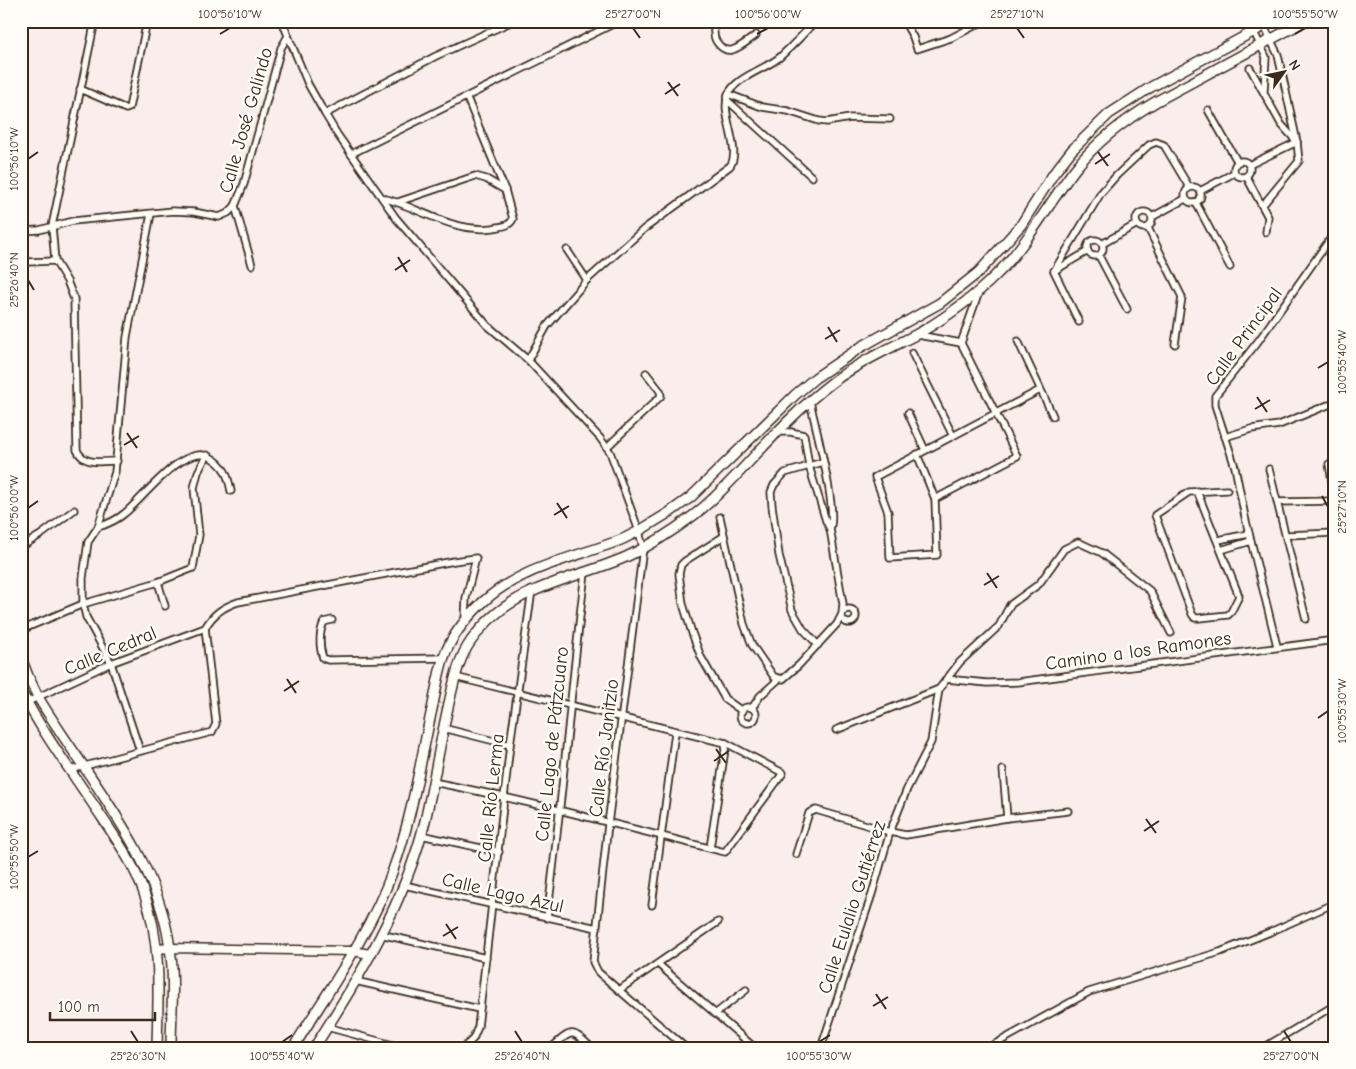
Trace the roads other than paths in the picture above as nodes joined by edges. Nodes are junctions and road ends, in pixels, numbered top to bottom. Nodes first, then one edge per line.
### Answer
1 (95, 21) edge
2 (147, 21) edge
3 (282, 21) edge
4 (513, 21) edge
5 (619, 21) edge
6 (716, 21) edge
7 (815, 21) edge
8 (904, 21) edge
9 (984, 21) edge
10 (1273, 21) edge
11 (1305, 21) edge
12 (1264, 26) junction
13 (1254, 32) junction
14 (288, 36) junction
15 (756, 36) dead end
16 (1270, 40) junction
17 (1261, 46) junction
18 (1250, 68) dead end
19 (80, 89) junction
20 (1264, 92) junction
21 (727, 97) junction
22 (467, 98) junction
23 (1208, 110) dead end
24 (325, 114) junction
25 (890, 119) dead end
26 (1297, 142) junction
27 (351, 154) junction
28 (1237, 161) junction
29 (1249, 165) junction
30 (1234, 173) junction
31 (1246, 176) junction
32 (812, 177) dead end
33 (1189, 187) junction
34 (505, 190) junction
35 (1200, 191) junction
36 (383, 198) junction
37 (1185, 199) junction
38 (398, 202) junction
39 (1196, 202) junction
40 (235, 206) junction
41 (1262, 206) junction
42 (151, 214) junction
43 (1152, 217) junction
44 (1137, 224) junction
45 (52, 226) junction
46 (1148, 228) junction
47 (21, 231) edge
48 (1266, 232) dead end
49 (1335, 232) edge
50 (1102, 244) junction
51 (567, 250) dead end
52 (1088, 252) junction
53 (1099, 256) junction
54 (55, 261) junction
55 (27, 262) dead end
56 (252, 265) dead end
57 (1230, 267) dead end
58 (1054, 271) junction
59 (587, 280) junction
60 (980, 290) junction
61 (1127, 309) dead end
62 (1079, 322) dead end
63 (916, 334) junction
64 (1018, 341) dead end
65 (961, 343) junction
66 (1175, 344) dead end
67 (912, 353) dead end
68 (528, 360) junction
69 (646, 372) dead end
70 (1040, 390) junction
71 (810, 401) junction
72 (1328, 405) dead end
73 (908, 413) dead end
74 (996, 413) junction
75 (1053, 416) dead end
76 (778, 432) junction
77 (816, 432) junction
78 (804, 435) junction
79 (953, 436) junction
80 (1225, 437) junction
81 (607, 447) junction
82 (925, 450) junction
83 (917, 454) junction
84 (207, 455) junction
85 (117, 461) junction
86 (823, 462) junction
87 (1329, 464) dead end
88 (809, 466) junction
89 (1269, 469) dead end
90 (1227, 490) dead end
91 (231, 491) dead end
92 (1197, 491) junction
93 (935, 499) junction
94 (1335, 500) edge
95 (1278, 502) junction
96 (74, 510) dead end
97 (720, 517) dead end
98 (98, 527) junction
99 (830, 529) junction
100 (639, 532) junction
101 (1335, 533) edge
102 (1249, 534) junction
103 (1287, 535) junction
104 (724, 536) junction
105 (1218, 540) junction
106 (1251, 541) junction
107 (21, 547) edge
108 (643, 548) junction
109 (1221, 550) junction
110 (585, 573) junction
111 (158, 582) junction
112 (532, 590) junction
113 (82, 604) junction
114 (165, 606) dead end
115 (1306, 619) dead end
116 (332, 620) dead end
117 (465, 621) junction
118 (205, 628) junction
119 (21, 630) edge
120 (1170, 633) dead end
121 (1335, 640) edge
122 (818, 645) junction
123 (1277, 646) junction
124 (21, 658) edge
125 (444, 658) junction
126 (111, 663) junction
127 (455, 677) junction
128 (779, 679) junction
129 (946, 679) junction
130 (939, 689) junction
131 (21, 691) edge
132 (518, 693) junction
133 (38, 697) junction
134 (24, 704) edge
135 (569, 705) junction
136 (752, 708) junction
137 (742, 711) junction
138 (622, 717) junction
139 (443, 728) junction
140 (836, 730) dead end
141 (675, 732) junction
142 (726, 743) junction
143 (510, 745) junction
144 (140, 751) junction
145 (82, 766) junction
146 (70, 770) junction
147 (1003, 770) dead end
148 (433, 782) junction
149 (505, 796) junction
150 (1068, 811) dead end
151 (560, 812) junction
152 (1007, 818) junction
153 (608, 824) junction
154 (890, 832) junction
155 (421, 835) junction
156 (661, 835) junction
157 (710, 848) junction
158 (499, 852) junction
159 (796, 854) dead end
160 (404, 885) junction
161 (1335, 903) edge
162 (492, 905) junction
163 (652, 905) dead end
164 (547, 918) junction
165 (718, 922) dead end
166 (597, 928) junction
167 (380, 934) junction
168 (170, 948) junction
169 (157, 949) junction
170 (353, 951) junction
171 (370, 954) junction
172 (486, 958) junction
173 (658, 964) junction
174 (356, 981) junction
175 (619, 990) junction
176 (746, 990) dead end
177 (1335, 1005) edge
178 (479, 1009) junction
179 (715, 1014) junction
180 (327, 1028) junction
181 (157, 1048) edge
182 (171, 1048) edge
183 (293, 1048) edge
184 (314, 1048) edge
185 (404, 1048) edge
186 (464, 1048) edge
187 (551, 1048) edge
188 (592, 1048) edge
189 (686, 1048) edge
190 (756, 1048) edge
191 (820, 1048) edge
192 (988, 1048) edge
193 (1263, 1048) edge

1 - 19 street
2 - 19 street
3 - 14 street, Calle Río Janitzio
4 - 24 street
5 - 22 street
6 - 15 street
7 - 21 street
8 - 9 street
10 - 12 main road
11 - 16 main road
12 - 13 main road
12 - 16 street
13 - 17 street
13 - 100 main road
14 - 24 street, Calle Río Janitzio
14 - 40 street, Calle José Galindo
16 - 17 main road
16 - 26 street
17 - 20 street
17 - 60 main road
18 - 20 street
19 - 45 street
20 - 26 street
21 - 25 street
21 - 32 street
21 - 59 street
22 - 27 street
22 - 34 street
23 - 28 street
24 - 27 street, Calle Río Janitzio
26 - 29 street
26 - 41 street
27 - 36 street, Calle Río Janitzio
28 - 29 street
28 - 30 street
29 - 31 street
30 - 31 street
30 - 35 street
31 - 41 street
33 - 35 street
33 - 37 street
33 - 58 street
34 - 38 street
34 - 38 street
35 - 39 street
36 - 38 street
36 - 68 street, Calle Río Janitzio
37 - 39 street
37 - 43 street
39 - 57 street
40 - 42 street, Calle José Galindo
40 - 56 street
41 - 48 street
42 - 45 street, Calle José Galindo
42 - 85 street
43 - 44 street
43 - 46 street
44 - 46 street
44 - 50 street
45 - 47 street, Calle José Galindo
45 - 54 street
46 - 66 street
49 - 80 street, Calle Principal
50 - 52 street
50 - 53 street
51 - 59 street
52 - 53 street
52 - 58 street
53 - 61 street
54 - 55 street
54 - 85 street
58 - 62 street
59 - 68 street
60 - 63 main road
60 - 65 street
63 - 65 street
63 - 71 main road
64 - 70 street
65 - 74 street
67 - 79 street
68 - 81 street, Calle Río Janitzio
69 - 81 street
70 - 74 street
70 - 75 street
71 - 76 main road
71 - 77 street
72 - 80 street
73 - 82 street
74 - 79 street
74 - 93 street
76 - 78 street
76 - 108 main road
77 - 78 street
77 - 86 street
78 - 88 street
79 - 82 street
80 - 102 street, Calle Principal
81 - 100 street, Calle Río Janitzio
82 - 83 street
83 - 93 street
83 - 93 street
84 - 91 street
84 - 98 street
84 - 111 street
85 - 98 street
86 - 88 street
86 - 99 street
87 - 94 street
88 - 99 street
88 - 122 street
89 - 95 street
90 - 92 street
92 - 105 street
92 - 109 street
94 - 95 street
95 - 103 street
96 - 107 street
97 - 104 street
98 - 113 street
99 - 122 street
100 - 108 street, Calle Río Janitzio
100 - 117 main road
101 - 103 street
102 - 105 street
102 - 106 street, Calle Principal
103 - 115 street
104 - 128 street
104 - 137 street
105 - 109 street
106 - 109 street
106 - 123 street, Calle Principal
108 - 110 main road
108 - 138 street, Calle Río Janitzio
110 - 112 main road
110 - 135 street, Calle Lago de Pátzcuaro
111 - 113 street
111 - 114 street
112 - 127 main road
112 - 132 street, Calle Río Lerma
113 - 119 street
113 - 126 street
116 - 125 street
117 - 118 street
117 - 125 main road
118 - 126 street, Calle Cedral
118 - 144 street
120 - 129 street
121 - 123 street, Camino a los Ramones
122 - 128 street
123 - 129 street, Camino a los Ramones
124 - 133 main road
125 - 170 main road
126 - 133 street, Calle Cedral
126 - 144 street
127 - 132 street
127 - 139 main road
128 - 136 street
129 - 130 street
130 - 140 street
130 - 154 street, Calle Eulalio Gutiérrez
131 - 134 main road
132 - 135 street
132 - 143 street, Calle Río Lerma
133 - 134 street, Calle Cedral
133 - 145 main road
134 - 146 main road
135 - 138 street
135 - 151 street, Calle Lago de Pátzcuaro
136 - 137 street
136 - 137 street
138 - 141 street
138 - 153 street, Calle Río Janitzio
139 - 143 street
139 - 148 main road
141 - 142 street
141 - 156 street
142 - 157 street
142 - 157 street
143 - 149 street, Calle Río Lerma
144 - 145 street
145 - 146 street
145 - 168 main road
146 - 169 main road
147 - 152 street
148 - 149 street
148 - 155 main road
149 - 151 street
149 - 158 street, Calle Río Lerma
150 - 152 street
151 - 153 street
151 - 164 street, Calle Lago de Pátzcuaro
152 - 154 street
153 - 156 street
153 - 166 street, Calle Río Janitzio
154 - 159 street
154 - 191 street, Calle Eulalio Gutiérrez
155 - 158 street
155 - 160 main road
156 - 157 street
156 - 163 street
158 - 162 street, Calle Río Lerma
160 - 162 street, Calle Lago Azul
160 - 167 main road
161 - 192 street
162 - 164 street, Calle Lago Azul
162 - 172 street, Calle Río Lerma
164 - 166 street, Calle Lago Azul
165 - 173 street
166 - 175 street, Calle Río Janitzio
167 - 171 main road
167 - 172 street
168 - 169 street
168 - 170 street
168 - 182 main road
169 - 181 main road
170 - 171 street
170 - 183 main road
171 - 174 main road
172 - 178 street, Calle Río Lerma
173 - 175 street
173 - 179 street
174 - 178 street
174 - 180 main road
175 - 189 street
176 - 179 street
177 - 193 street
178 - 186 street, Calle Río Lerma
179 - 190 street
180 - 184 main road
180 - 185 street
187 - 188 street

